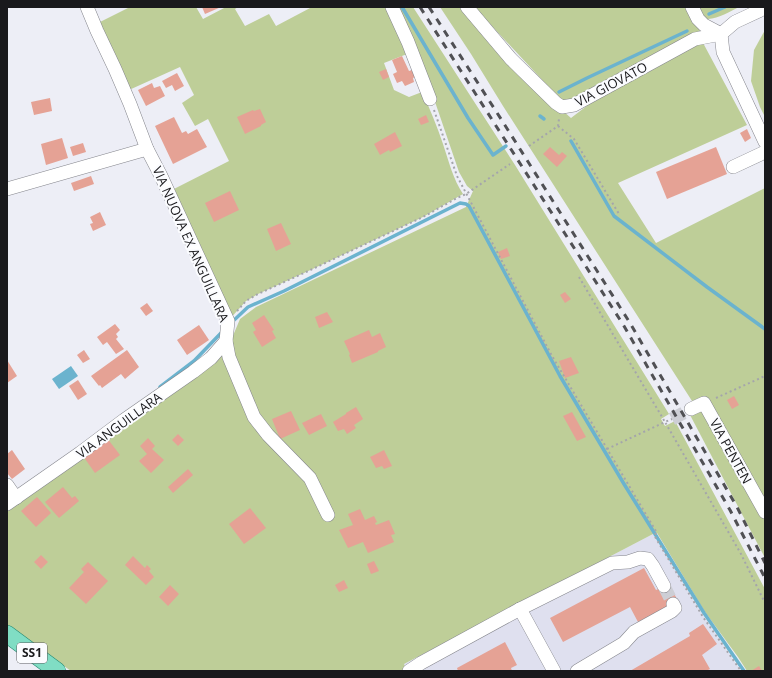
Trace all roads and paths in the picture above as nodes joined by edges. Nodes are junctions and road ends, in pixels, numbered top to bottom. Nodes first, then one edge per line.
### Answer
1 (87, 7) edge
2 (392, 7) edge
3 (467, 7) edge
4 (692, 7) edge
5 (765, 8) edge
6 (721, 34) junction
7 (430, 99) joint
8 (765, 142) edge
9 (529, 146) dead end
10 (147, 149) junction
11 (765, 152) edge
12 (510, 164) dead end
13 (733, 167) dead end
14 (7, 189) edge
15 (466, 194) junction
16 (619, 214) dead end
17 (579, 277) dead end
18 (228, 321) junction
19 (226, 341) junction
20 (765, 376) edge
21 (704, 404) junction
22 (691, 409) tunnel mouth
23 (672, 419) tunnel mouth
24 (665, 422) junction
25 (607, 449) junction
26 (10, 494) edge
27 (765, 512) edge
28 (328, 515) dead end
29 (664, 586) tunnel mouth
30 (765, 603) edge
31 (673, 604) dead end
32 (520, 609) junction
33 (7, 634) edge
34 (57, 671) edge
35 (409, 671) edge
36 (554, 671) edge
37 (577, 671) edge
38 (741, 671) edge

1 - 10 street, VIA NUOVA EX ANGUILLARA
2 - 7 street
3 - 6 street, VIA GIOVATO
4 - 6 street
5 - 6 street
6 - 8 street
7 - 15 path
9 - 16 path
10 - 14 street
10 - 18 street, VIA NUOVA EX ANGUILLARA
11 - 13 street
12 - 15 path
15 - 18 path
15 - 25 path
17 - 24 path
18 - 19 street, VIA NUOVA EX ANGUILLARA
19 - 26 street, VIA ANGUILLARA
19 - 28 street, VIA NUOVA EX ANGUILLARA
20 - 21 path
21 - 22 street, VIA PENTEN
21 - 27 street, VIA PENTEN
23 - 24 path
24 - 25 path
24 - 30 path
25 - 38 path
29 - 32 street
31 - 37 street
32 - 35 street
32 - 36 street
33 - 34 main road, SS1

